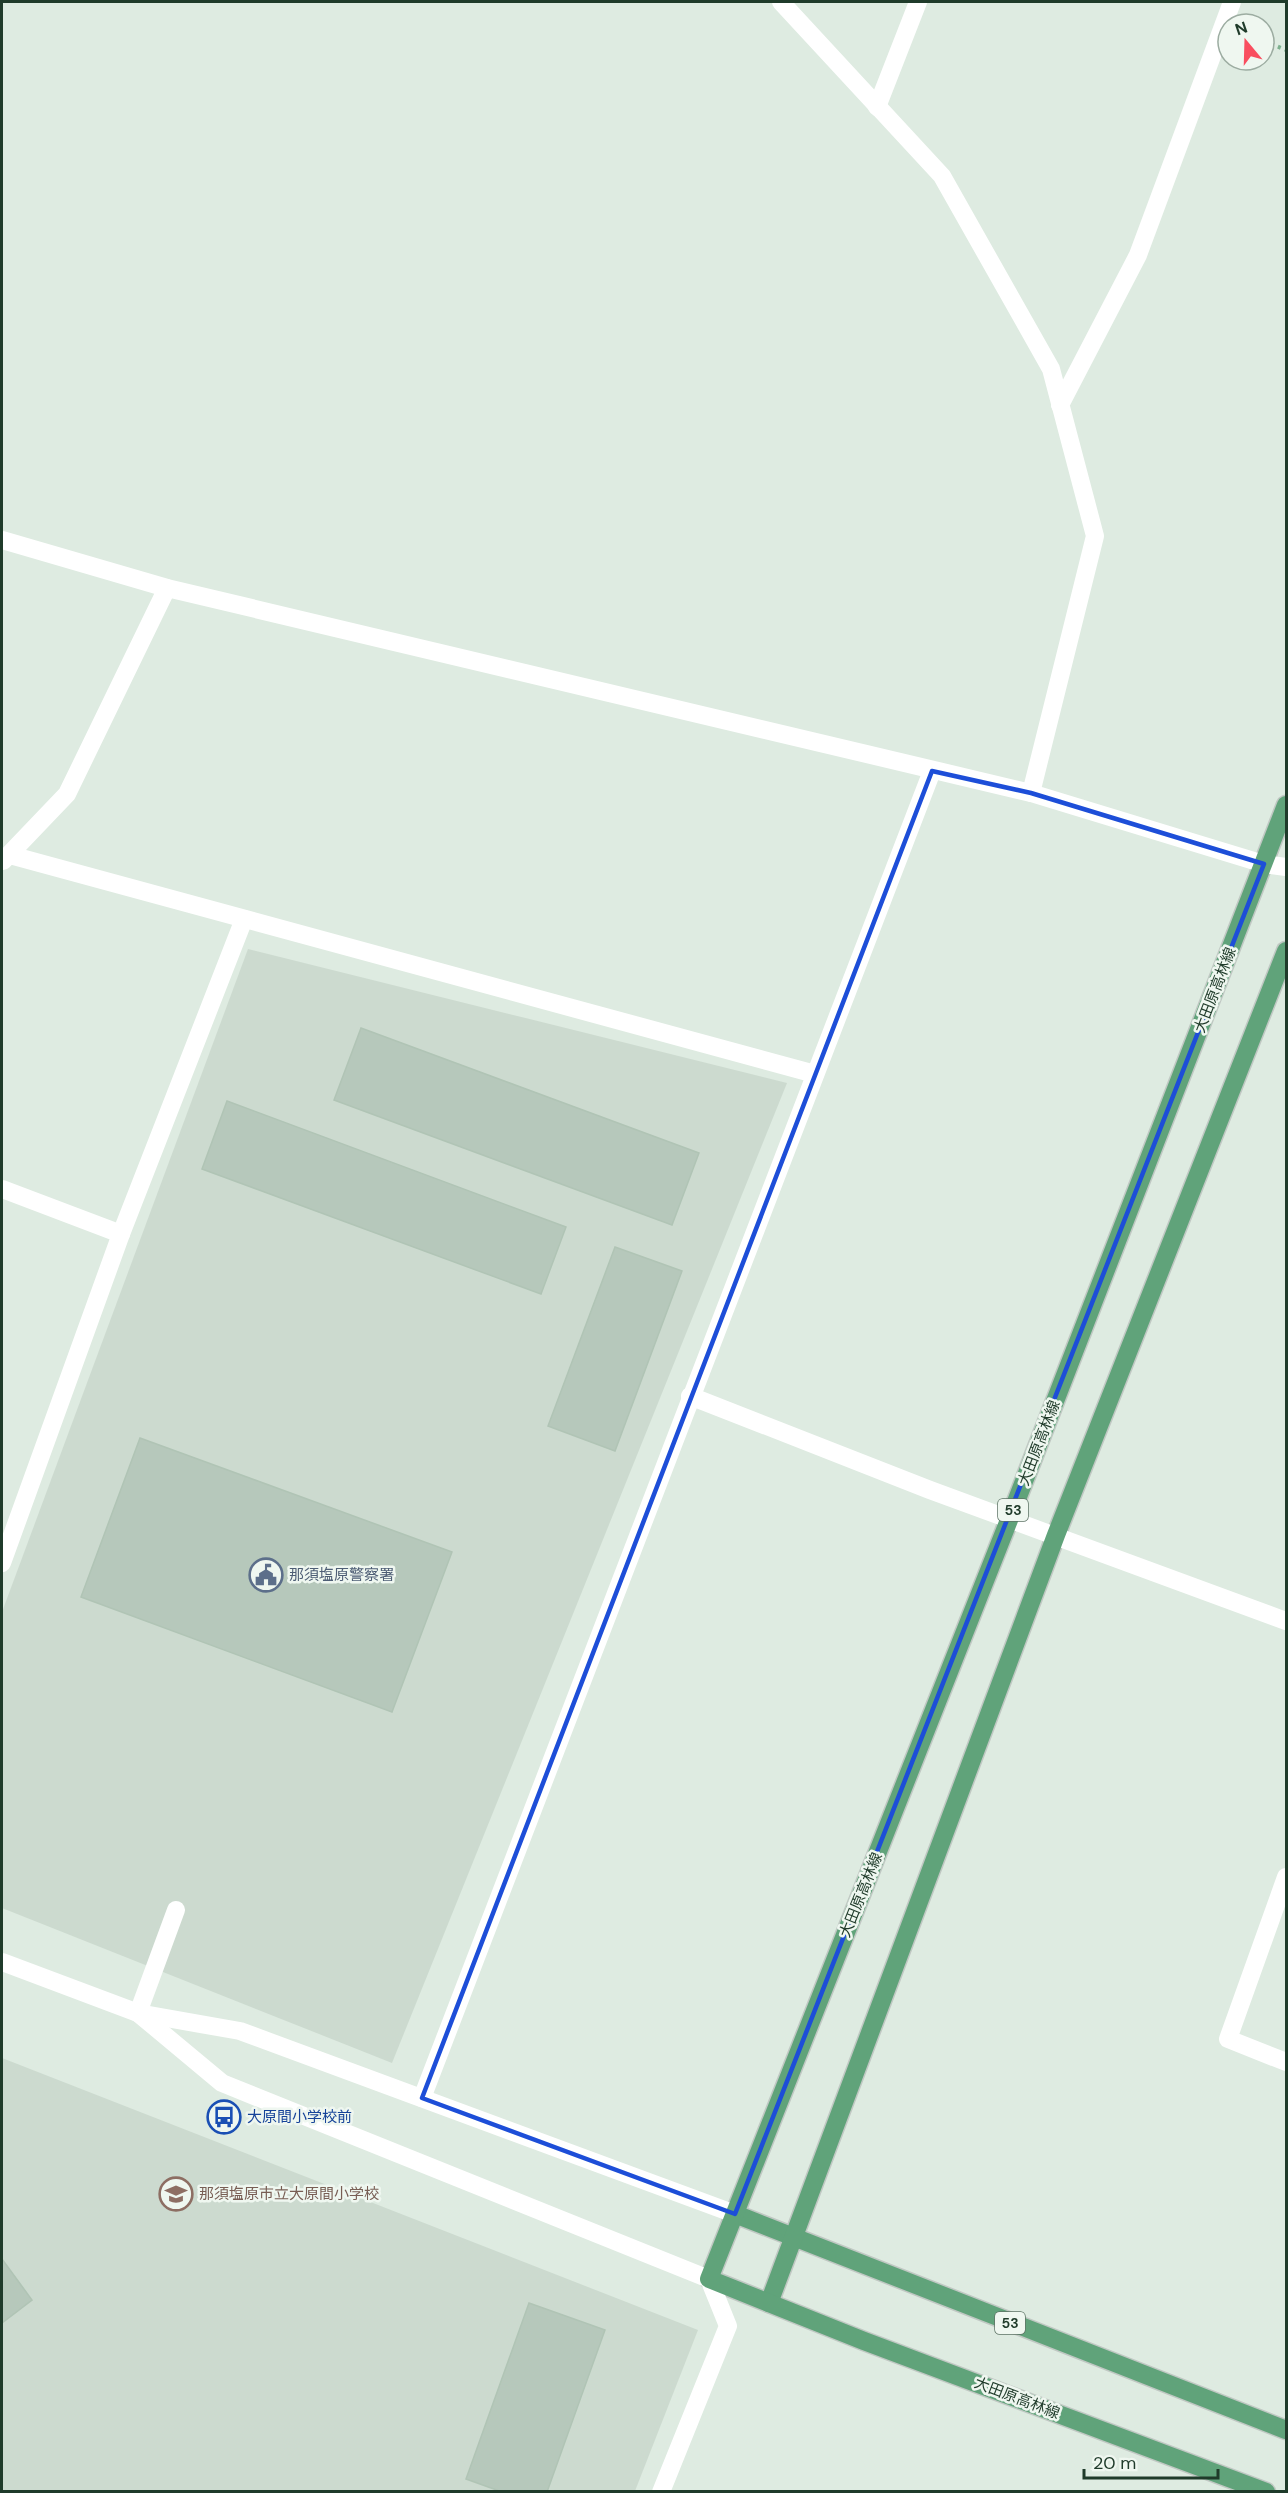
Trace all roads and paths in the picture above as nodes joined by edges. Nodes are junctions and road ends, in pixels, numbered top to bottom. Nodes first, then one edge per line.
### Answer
1 (781, 2) edge
2 (918, 2) edge
3 (1232, 2) edge
4 (878, 107) junction
5 (1060, 405) junction
6 (2, 540) edge
7 (167, 588) junction
8 (932, 771) junction
9 (1031, 793) junction
10 (1287, 805) edge
11 (6, 858) edge
12 (1264, 864) junction
13 (1287, 867) edge
14 (244, 919) junction
15 (1287, 951) edge
16 (815, 1074) junction
17 (2, 1189) edge
18 (121, 1234) junction
19 (690, 1396) junction
20 (1009, 1520) junction
21 (1056, 1535) junction
22 (2, 1563) edge
23 (1287, 1621) edge
24 (1287, 1877) edge
25 (176, 1910) dead end
26 (2, 1962) edge
27 (138, 2013) junction
28 (1287, 2062) edge
29 (422, 2098) junction
30 (735, 2214) junction
31 (794, 2237) junction
32 (709, 2279) junction
33 (769, 2303) junction
34 (1287, 2430) edge
35 (662, 2492) edge
36 (1266, 2492) edge

1 - 4 street
2 - 4 street
3 - 5 street
4 - 5 street
5 - 9 street
6 - 7 street
7 - 8 street
7 - 11 street
8 - 9 street
8 - 16 street
9 - 12 street
10 - 12 main road, 大田原高林線 / 53
11 - 14 street
12 - 13 street
12 - 20 main road, 大田原高林線 / 53
14 - 16 street
14 - 18 street
15 - 21 main road
16 - 19 street
17 - 18 street
18 - 22 street
19 - 20 street
19 - 29 street
20 - 21 street
20 - 30 main road, 大田原高林線 / 53
21 - 23 street
21 - 31 main road
24 - 28 street
25 - 27 street
26 - 27 street
27 - 29 street
27 - 32 street
29 - 30 street
30 - 31 main road, 53
30 - 32 main road, 大田原高林線 / 53
31 - 33 main road
31 - 34 main road, 53
32 - 33 main road, 大田原高林線
32 - 35 street
33 - 36 main road, 大田原高林線

